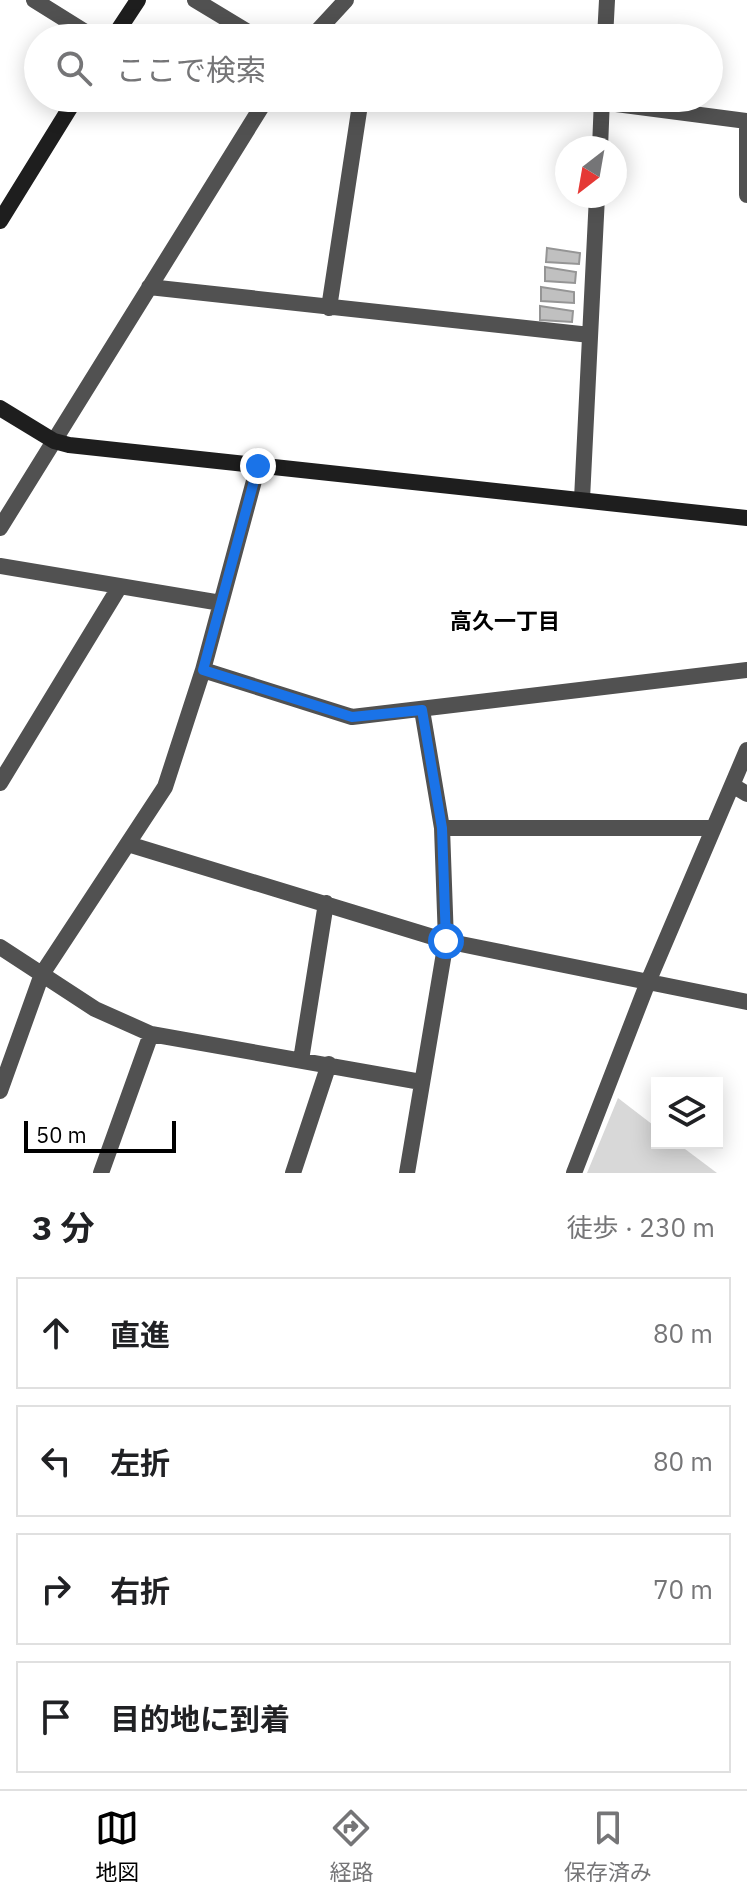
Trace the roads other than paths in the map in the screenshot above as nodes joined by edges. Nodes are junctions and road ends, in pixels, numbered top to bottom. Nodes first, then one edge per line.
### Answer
1 (34, 0) edge
2 (138, 0) edge
3 (195, 0) edge
4 (346, 0) edge
5 (607, 0) edge
6 (73, 24) edge
7 (122, 24) edge
8 (235, 24) edge
9 (324, 24) edge
10 (606, 24) edge
11 (67, 112) edge
12 (258, 112) edge
13 (359, 112) edge
14 (602, 112) edge
15 (685, 112) edge
16 (747, 121) edge
17 (600, 136) edge
18 (747, 195) edge
19 (596, 208) edge
20 (0, 221) edge
21 (149, 287) junction
22 (329, 308) junction
23 (590, 335) junction
24 (0, 408) edge
25 (54, 441) junction
26 (258, 466) junction
27 (582, 499) junction
28 (747, 518) edge
29 (0, 528) edge
30 (0, 566) edge
31 (120, 586) junction
32 (221, 603) junction
33 (203, 670) junction
34 (747, 670) edge
35 (422, 710) junction
36 (747, 750) edge
37 (0, 783) edge
38 (740, 790) edge
39 (442, 828) junction
40 (712, 828) junction
41 (128, 844) junction
42 (326, 903) junction
43 (446, 941) junction
44 (0, 947) edge
45 (42, 974) junction
46 (648, 982) junction
47 (747, 1002) edge
48 (151, 1034) junction
49 (301, 1060) junction
50 (329, 1064) junction
51 (421, 1082) junction
52 (0, 1091) edge
53 (101, 1173) edge
54 (293, 1173) edge
55 (407, 1173) edge
56 (574, 1173) edge

1 - 6 street
2 - 7 street
3 - 8 street
4 - 9 street
5 - 10 street
11 - 20 street
12 - 21 street
13 - 22 street
14 - 17 street
15 - 16 street
16 - 18 street
19 - 23 street
21 - 22 street
21 - 25 street
22 - 23 street
23 - 27 street
24 - 25 street
25 - 26 street
25 - 29 street
26 - 27 street
26 - 32 street
27 - 28 street
30 - 31 street
31 - 32 street
31 - 37 street
32 - 33 street
33 - 35 street
33 - 41 street
34 - 35 street
35 - 39 street
36 - 38 street
38 - 40 street
39 - 40 street
39 - 43 street
40 - 46 street
41 - 42 street
41 - 45 street
42 - 43 street
42 - 49 street
43 - 46 street
43 - 51 street
44 - 45 street
45 - 48 street
45 - 52 street
46 - 47 street
46 - 56 street
48 - 49 street
48 - 53 street
49 - 50 street
50 - 51 street
50 - 54 street
51 - 55 street

